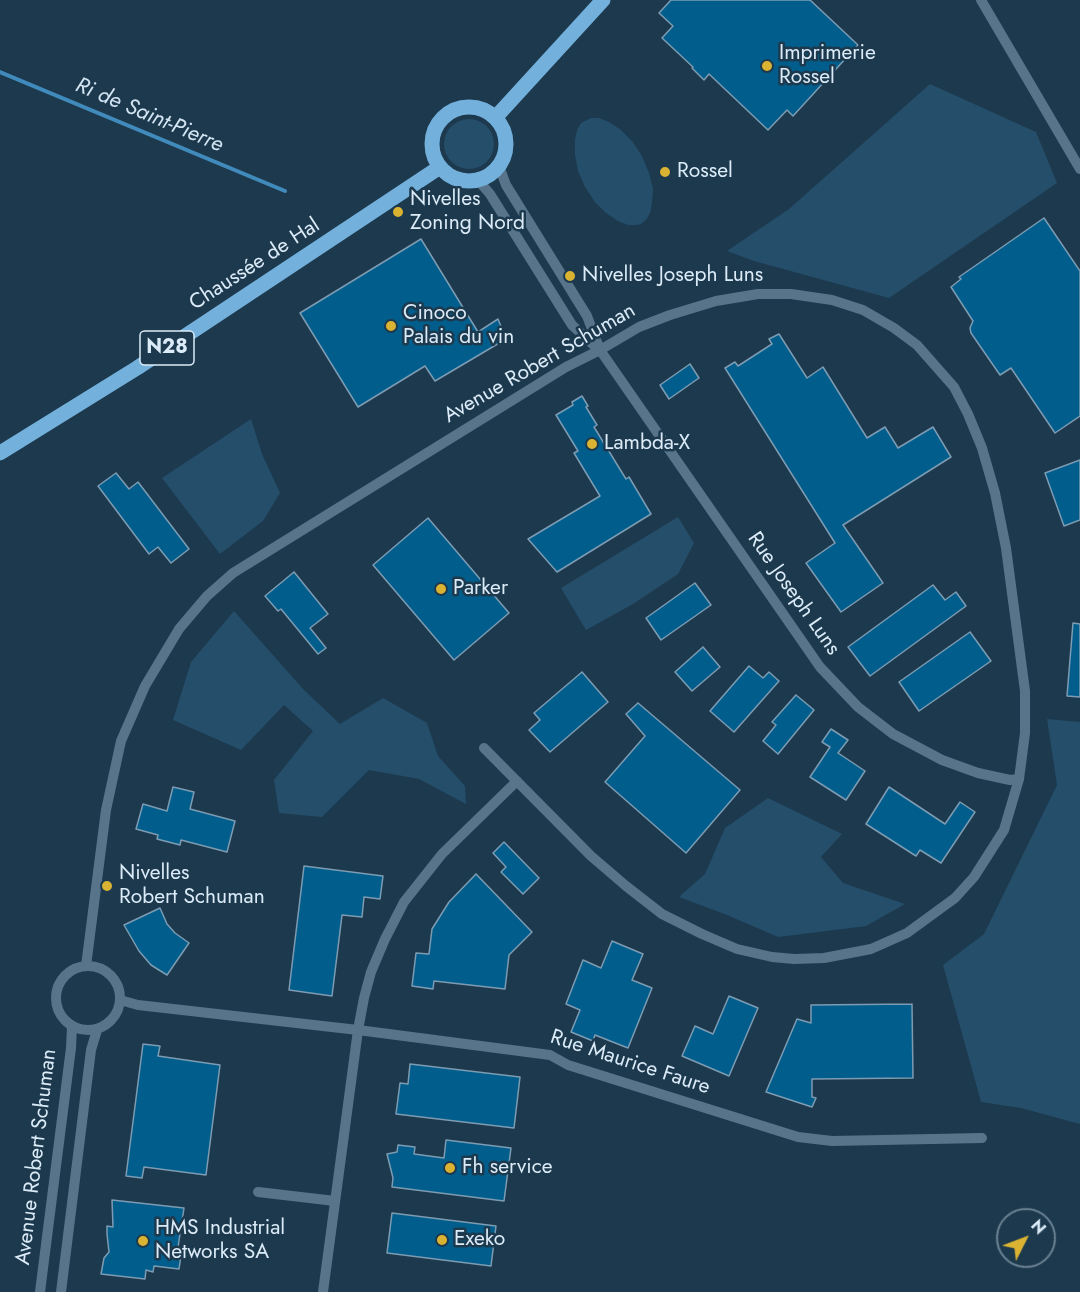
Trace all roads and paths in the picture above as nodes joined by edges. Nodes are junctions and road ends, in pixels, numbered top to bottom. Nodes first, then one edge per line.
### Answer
1 (603, 0) edge
2 (981, 0) edge
3 (495, 118) junction
4 (499, 166) junction
5 (440, 167) junction
6 (1080, 169) edge
7 (478, 180) junction
8 (600, 350) junction
9 (0, 453) edge
10 (484, 748) dead end
11 (1019, 779) junction
12 (517, 781) junction
13 (86, 966) junction
14 (120, 1000) junction
15 (72, 1027) junction
16 (97, 1030) junction
17 (358, 1030) junction
18 (982, 1138) dead end
19 (258, 1192) dead end
20 (335, 1201) junction
21 (40, 1292) edge
22 (61, 1292) edge
23 (323, 1292) edge

1 - 3 main road
2 - 6 street
3 - 4 main road
3 - 5 main road
4 - 7 main road
4 - 8 street, Rue Joseph Luns
5 - 7 main road
5 - 9 main road, Chaussée de Hal / N28
7 - 8 street, Rue Joseph Luns
8 - 11 street, Rue Joseph Luns
8 - 11 street, Avenue Robert Schuman
8 - 13 street, Avenue Robert Schuman
10 - 12 street, Avenue Robert Schuman
11 - 12 street, Avenue Robert Schuman
12 - 17 street
13 - 14 street
13 - 15 street, Avenue Robert Schuman
14 - 16 street
14 - 17 street, Rue Maurice Faure
15 - 16 street, Avenue Robert Schuman
15 - 21 street, Avenue Robert Schuman
16 - 22 street, Avenue Robert Schuman
17 - 18 street, Rue Maurice Faure
17 - 20 street
19 - 20 street
20 - 23 street

